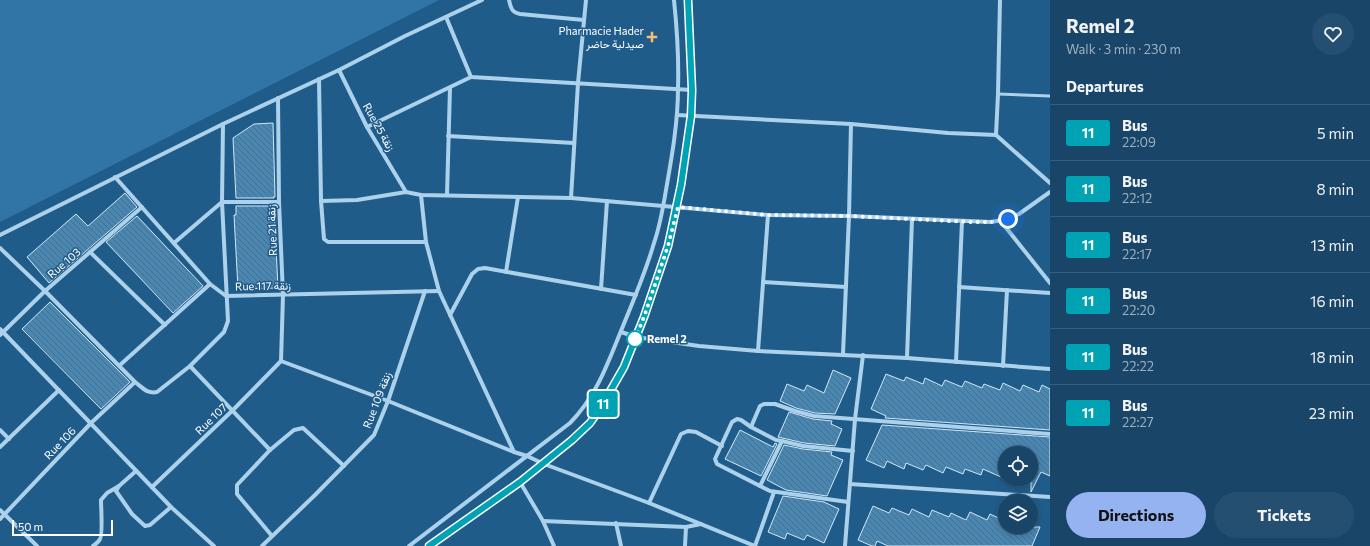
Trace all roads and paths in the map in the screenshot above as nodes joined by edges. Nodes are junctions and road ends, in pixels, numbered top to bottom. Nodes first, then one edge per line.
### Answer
1 (482, 0) edge
2 (509, 0) edge
3 (586, 0) edge
4 (674, 0) edge
5 (688, 0) edge
6 (1000, 0) edge
7 (446, 17) junction
8 (584, 20) junction
9 (339, 70) junction
10 (472, 77) junction
11 (319, 79) junction
12 (578, 83) junction
13 (450, 88) junction
14 (678, 89) junction
15 (692, 90) junction
16 (998, 94) junction
17 (1050, 96) edge
18 (278, 98) junction
19 (677, 115) junction
20 (691, 116) junction
21 (223, 124) junction
22 (851, 124) junction
23 (367, 127) junction
24 (996, 135) junction
25 (448, 136) junction
26 (574, 143) junction
27 (115, 177) junction
28 (1050, 184) edge
29 (406, 192) junction
30 (1050, 192) edge
31 (421, 195) junction
32 (447, 195) junction
33 (518, 197) junction
34 (571, 198) junction
35 (322, 200) junction
36 (607, 201) junction
37 (222, 202) junction
38 (280, 202) junction
39 (663, 206) junction
40 (142, 207) junction
41 (678, 207) junction
42 (768, 215) junction
43 (849, 216) junction
44 (912, 219) junction
45 (1000, 220) junction
46 (962, 221) junction
47 (0, 235) edge
48 (426, 242) junction
49 (174, 243) junction
50 (0, 248) edge
51 (90, 252) junction
52 (506, 272) junction
53 (763, 282) junction
54 (1050, 283) edge
55 (210, 284) junction
56 (846, 287) junction
57 (959, 287) junction
58 (601, 289) junction
59 (1007, 290) junction
60 (45, 291) junction
61 (439, 291) junction
62 (425, 292) junction
63 (1050, 293) edge
64 (283, 295) junction
65 (636, 295) junction
66 (226, 296) junction
67 (450, 315) junction
68 (165, 325) junction
69 (1, 332) edge
70 (621, 332) junction
71 (636, 336) junction
72 (758, 351) junction
73 (843, 354) junction
74 (863, 355) junction
75 (907, 358) junction
76 (281, 361) junction
77 (956, 362) junction
78 (120, 365) junction
79 (190, 366) junction
80 (1003, 366) junction
81 (1050, 369) edge
82 (135, 382) junction
83 (58, 390) junction
84 (388, 401) junction
85 (233, 410) junction
86 (855, 419) junction
87 (91, 424) junction
88 (751, 427) junction
89 (0, 430) edge
90 (1050, 434) edge
91 (9, 439) junction
92 (782, 441) junction
93 (722, 446) junction
94 (0, 447) edge
95 (270, 450) junction
96 (853, 451) junction
97 (514, 452) junction
98 (527, 456) junction
99 (544, 464) junction
100 (344, 466) junction
101 (136, 470) junction
102 (520, 482) junction
103 (850, 484) junction
104 (119, 486) junction
105 (760, 486) junction
106 (152, 487) junction
107 (774, 492) junction
108 (1050, 497) edge
109 (848, 502) junction
110 (648, 503) junction
111 (171, 507) junction
112 (0, 510) edge
113 (5, 514) junction
114 (0, 519) edge
115 (543, 521) junction
116 (616, 523) junction
117 (702, 524) junction
118 (686, 526) junction
119 (272, 536) junction
120 (742, 541) junction
121 (37, 546) edge
122 (93, 546) edge
123 (214, 546) edge
124 (262, 546) edge
125 (409, 546) edge
126 (429, 546) edge
127 (554, 546) edge
128 (622, 546) edge
129 (685, 546) edge
130 (743, 546) edge
131 (755, 546) edge
132 (845, 546) edge

1 - 7 street
2 - 8 street
3 - 8 street
4 - 14 street
5 - 15 street
6 - 16 street
7 - 9 street
7 - 10 street
8 - 12 street
9 - 11 street
9 - 23 street, Rue 25 زنقة
10 - 12 street
10 - 13 street
11 - 18 street
11 - 35 street
12 - 14 street
12 - 26 street
13 - 23 street
13 - 25 street
14 - 15 street
14 - 19 street
15 - 20 street
16 - 17 lane
16 - 24 street
18 - 21 street
18 - 38 street, Rue 21 زنقة
19 - 20 street
19 - 39 street
20 - 22 street
20 - 41 street
21 - 27 street
21 - 37 street
22 - 24 street
22 - 43 street
23 - 29 street, Rue 25 زنقة
24 - 28 street
25 - 26 street
25 - 32 street
26 - 34 street
27 - 40 street, Rue 117 زنقة
27 - 47 street
29 - 31 street
29 - 35 street
30 - 45 street
31 - 32 street
31 - 48 street
32 - 33 street
33 - 34 street
33 - 52 street
34 - 36 street
35 - 48 street
36 - 39 street
36 - 58 street
37 - 38 street
37 - 49 street
37 - 66 street
38 - 64 street, Rue 21 زنقة
39 - 41 street
39 - 65 street
40 - 49 street, Rue 117 زنقة
40 - 51 street, Rue 103
41 - 42 street
41 - 71 street
42 - 43 street
42 - 53 street
43 - 44 street
43 - 56 street
44 - 46 street
44 - 75 street
45 - 46 street
45 - 54 street
46 - 57 street
48 - 61 street
49 - 55 street, Rue 117 زنقة
50 - 60 street
51 - 60 street, Rue 103
51 - 68 street
52 - 58 street
52 - 67 street
53 - 56 street
53 - 72 street
55 - 66 street, Rue 117 زنقة
55 - 68 street
56 - 73 street
57 - 59 street
57 - 77 street
58 - 65 street
59 - 63 street
59 - 80 street
60 - 69 street, Rue 103
60 - 78 street
61 - 62 street, Rue 117 زنقة
61 - 67 street
62 - 64 street, Rue 117 زنقة
62 - 84 street, Rue 109 زنقة
64 - 66 street, Rue 117 زنقة
64 - 76 street, Rue 21 زنقة
65 - 70 street
66 - 79 street
67 - 97 street
68 - 78 street
69 - 83 street
70 - 71 street
70 - 98 street
71 - 72 street
71 - 99 street
72 - 73 street
73 - 74 street
74 - 75 street
74 - 86 street
75 - 77 street
76 - 84 street
76 - 85 street, Rue 107
77 - 80 street
78 - 82 street
79 - 82 street
79 - 85 street
80 - 81 street
82 - 87 street, Rue 106
83 - 87 street
83 - 91 street
84 - 97 street
84 - 100 street, Rue 109 زنقة
85 - 95 street
85 - 106 street, Rue 107
86 - 88 street
86 - 90 street
86 - 96 street
87 - 101 street
87 - 113 street, Rue 106
88 - 92 street
88 - 93 street
89 - 91 street
91 - 94 street
92 - 96 street
92 - 105 street
93 - 105 street
93 - 110 street
95 - 100 street
95 - 119 street
96 - 103 street
97 - 98 street
98 - 99 street
98 - 125 street
99 - 102 street
99 - 110 street
100 - 119 street, Rue 109 زنقة
101 - 104 street
101 - 106 street
102 - 115 street
102 - 126 street
103 - 108 street
103 - 109 street
104 - 111 street
104 - 122 street
105 - 107 street
106 - 111 street
107 - 109 street
107 - 131 street
109 - 132 street
110 - 117 street
111 - 123 street
112 - 113 street
113 - 114 street, Rue 106
113 - 121 street
115 - 116 street
115 - 127 street
116 - 118 street
116 - 128 street
117 - 118 street
117 - 120 street
118 - 129 street
119 - 124 street, Rue 109 زنقة
120 - 130 street
120 - 131 street

